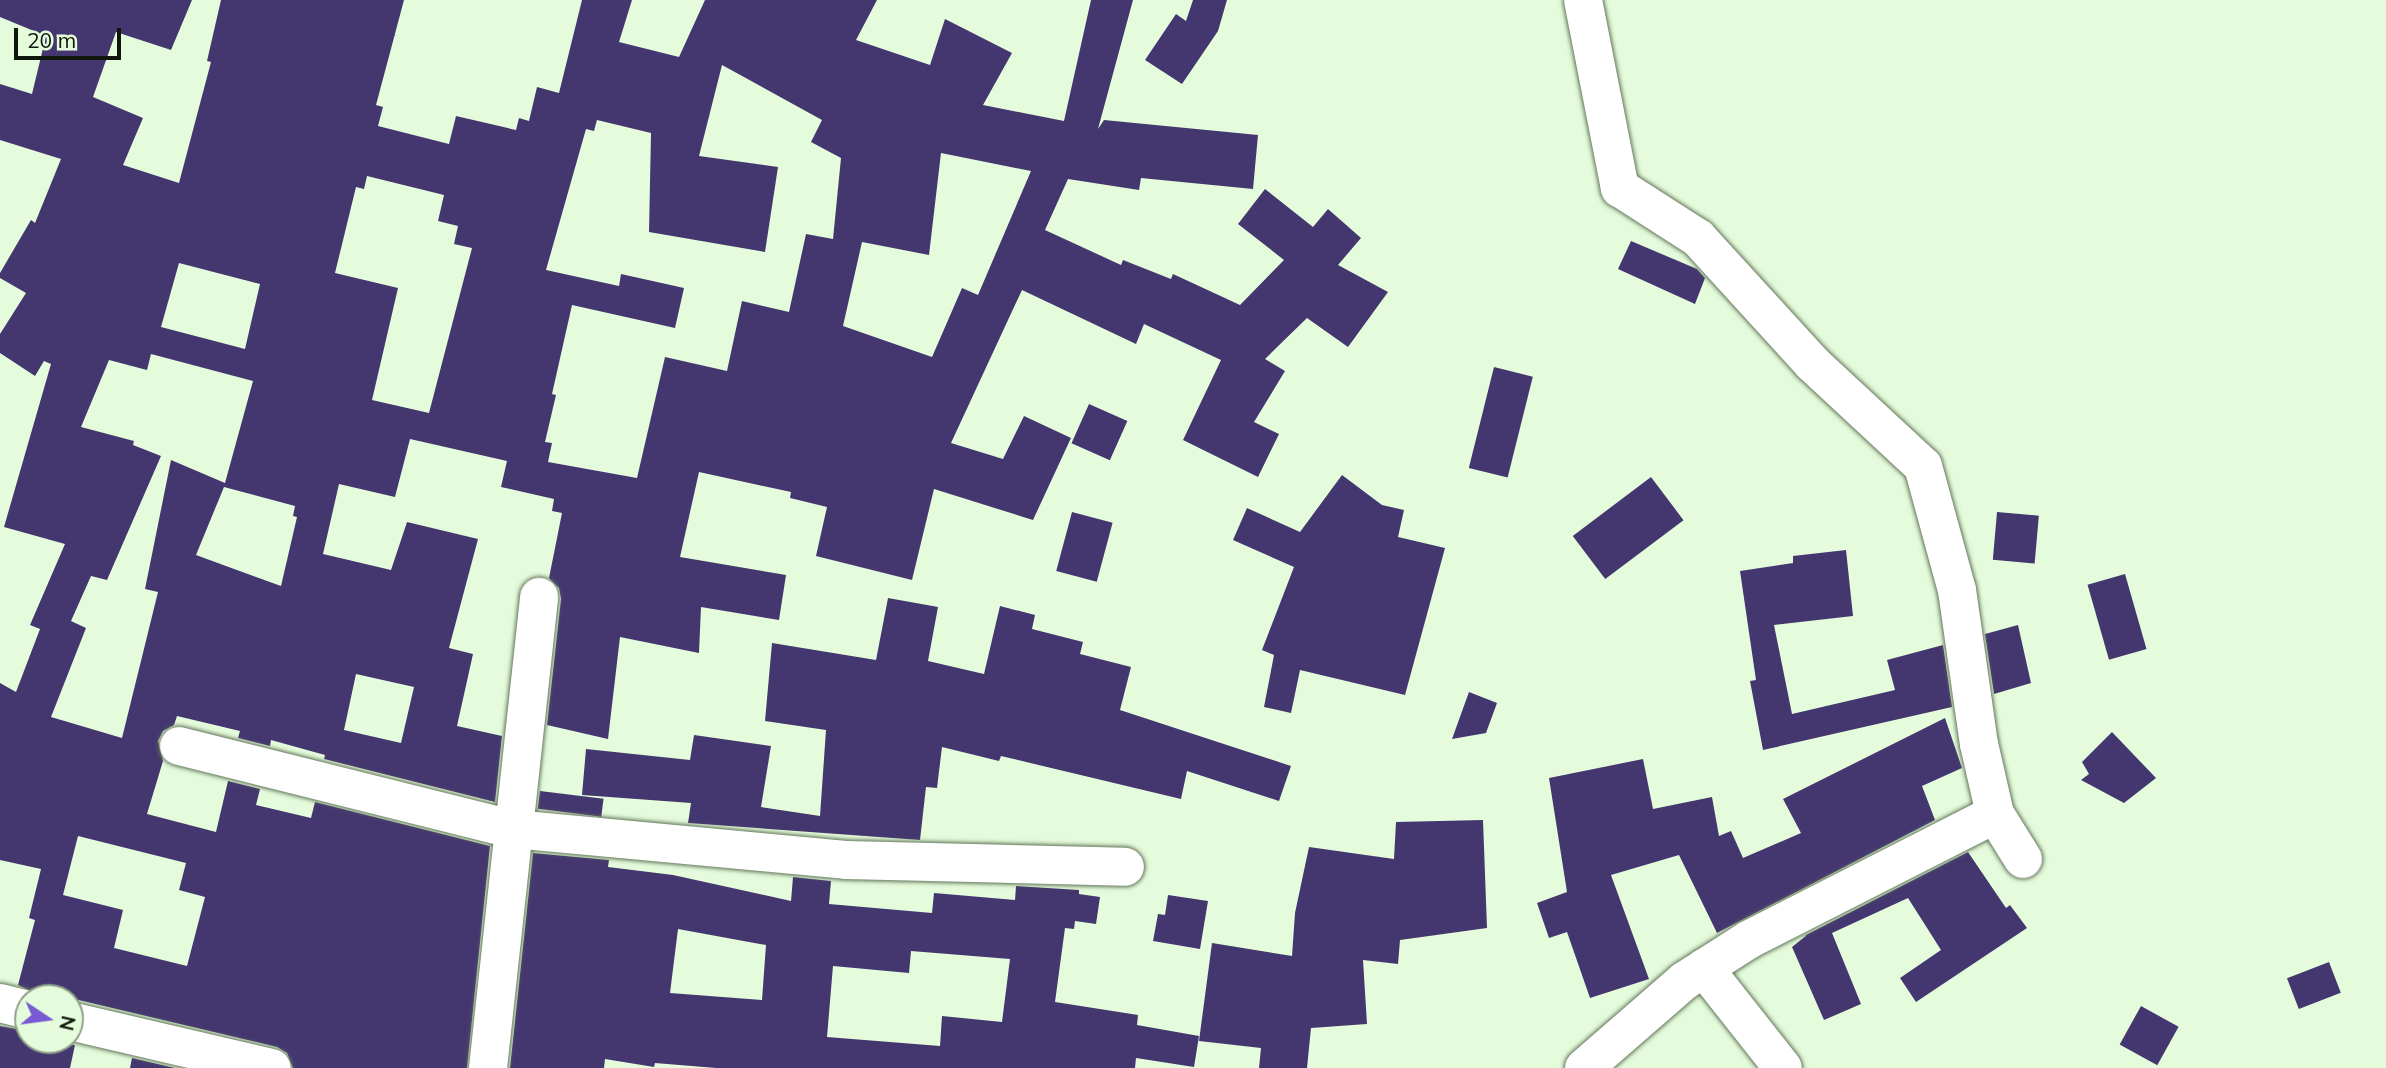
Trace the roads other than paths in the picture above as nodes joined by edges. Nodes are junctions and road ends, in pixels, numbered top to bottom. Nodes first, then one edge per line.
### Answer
1 (1583, 0) edge
2 (538, 597) dead end
3 (179, 746) dead end
4 (1995, 814) junction
5 (513, 828) junction
6 (2023, 859) dead end
7 (1125, 867) dead end
8 (1704, 968) junction
9 (84, 1026) edge
10 (182, 1059) edge
11 (272, 1068) edge
12 (488, 1068) edge
13 (1584, 1068) edge
14 (1783, 1068) edge

1 - 4 street
2 - 5 street
3 - 5 street
4 - 6 street
4 - 8 street
5 - 7 street
5 - 12 street
8 - 13 street
8 - 14 street
9 - 10 street
10 - 11 street

